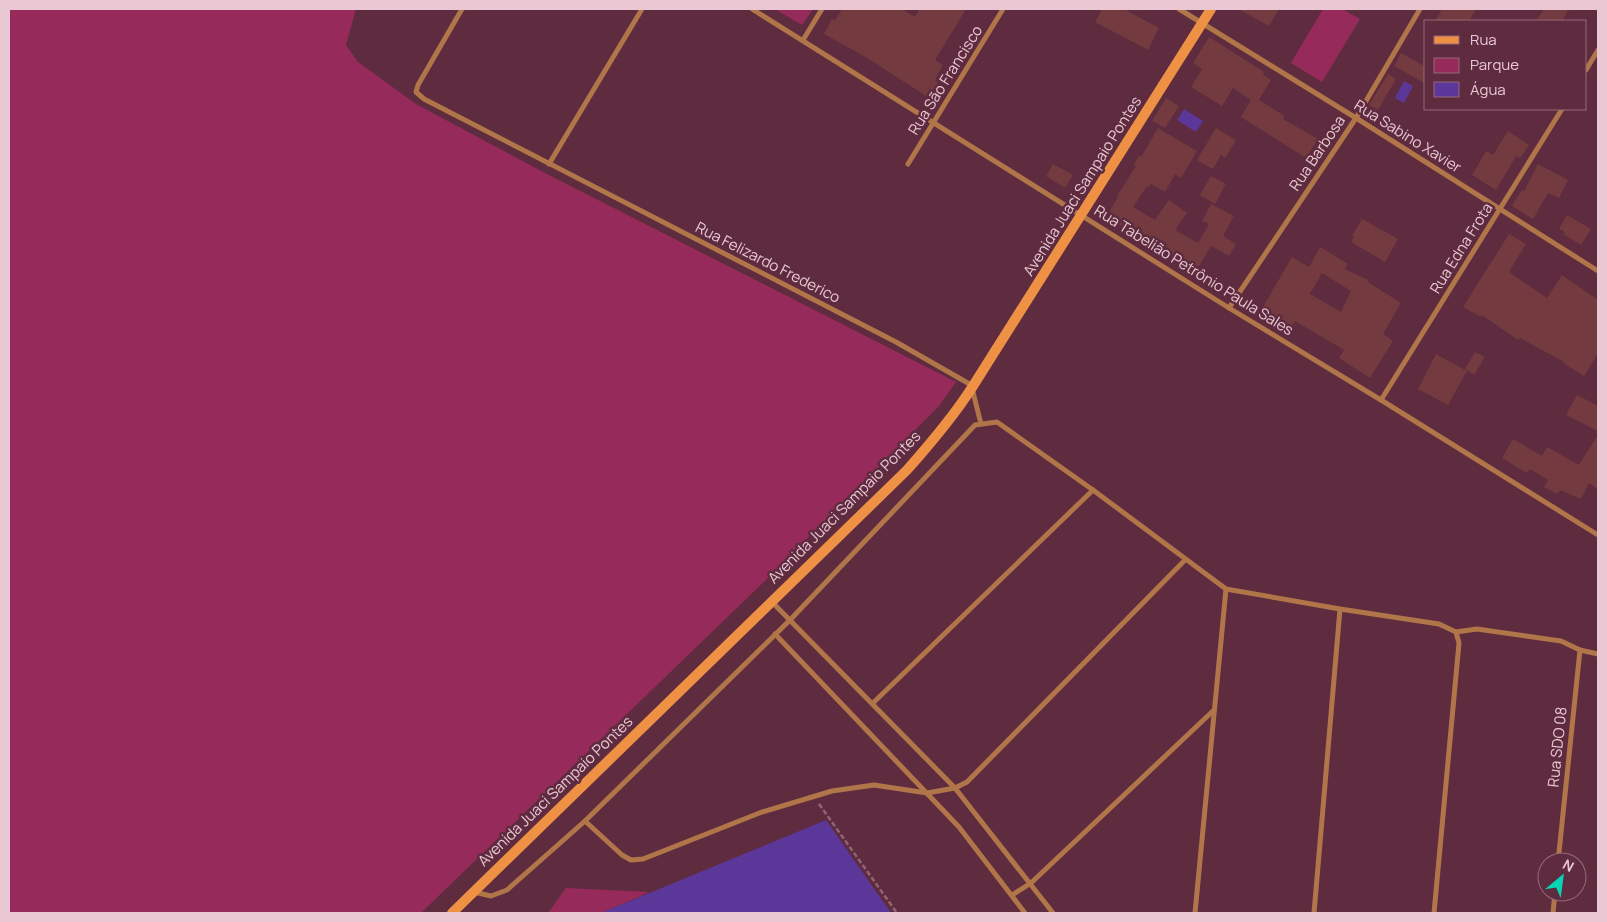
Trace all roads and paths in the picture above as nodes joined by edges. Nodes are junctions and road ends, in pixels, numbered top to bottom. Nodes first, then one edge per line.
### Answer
1 (462, 9) edge
2 (642, 9) edge
3 (752, 9) edge
4 (822, 9) edge
5 (1003, 9) edge
6 (1179, 9) edge
7 (1211, 9) edge
8 (1420, 9) edge
9 (1202, 23) junction
10 (803, 40) junction
11 (1598, 50) edge
12 (1587, 68) edge
13 (1561, 110) edge
14 (1356, 118) junction
15 (934, 122) junction
16 (549, 164) junction
17 (908, 164) dead end
18 (1499, 209) junction
19 (1082, 216) junction
20 (1598, 271) edge
21 (1229, 308) junction
22 (972, 387) junction
23 (1381, 400) junction
24 (981, 424) junction
25 (1093, 490) junction
26 (1598, 535) edge
27 (1185, 560) junction
28 (1226, 589) junction
29 (771, 601) junction
30 (1340, 609) junction
31 (790, 620) junction
32 (1456, 632) junction
33 (775, 634) junction
34 (1580, 650) junction
35 (1597, 653) edge
36 (873, 703) junction
37 (1214, 710) junction
38 (956, 788) junction
39 (927, 792) junction
40 (813, 796) junction
41 (585, 821) junction
42 (1559, 852) edge
43 (1031, 883) junction
44 (474, 892) junction
45 (1012, 895) junction
46 (452, 913) edge
47 (897, 913) edge
48 (1025, 913) edge
49 (1053, 913) edge
50 (1195, 913) edge
51 (1314, 913) edge
52 (1434, 913) edge

1 - 16 street, Rua Felizardo Frederico
2 - 16 street
3 - 10 street, Rua Tabelião Petrônio Paula Sales
4 - 10 street
5 - 15 street, Rua São Francisco
6 - 9 street, Rua Sabino Xavier
7 - 9 main road, Avenida Juaci Sampaio Pontes
8 - 14 street, Rua Barbosa
9 - 14 street, Rua Sabino Xavier
9 - 19 main road, Avenida Juaci Sampaio Pontes
10 - 15 street, Rua Tabelião Petrônio Paula Sales
11 - 12 street
13 - 18 street, Rua Edna Frota
14 - 18 street, Rua Sabino Xavier
14 - 21 street, Rua Barbosa
15 - 17 street, Rua São Francisco
15 - 19 street, Rua Tabelião Petrônio Paula Sales
16 - 22 street, Rua Felizardo Frederico
18 - 20 street, Rua Sabino Xavier
18 - 23 street, Rua Edna Frota
19 - 21 street, Rua Tabelião Petrônio Paula Sales
19 - 22 main road, Avenida Juaci Sampaio Pontes
21 - 23 street, Rua Tabelião Petrônio Paula Sales
22 - 24 street
22 - 29 main road, Avenida Juaci Sampaio Pontes
23 - 26 street, Rua Tabelião Petrônio Paula Sales
24 - 25 street
24 - 31 street
25 - 27 street
25 - 36 street
27 - 28 street
27 - 38 street
28 - 30 street
28 - 37 street
29 - 31 street
29 - 44 main road, Avenida Juaci Sampaio Pontes
30 - 32 street
30 - 51 street
31 - 33 street
31 - 36 street
32 - 34 street
32 - 52 street
33 - 39 street
33 - 41 street
34 - 35 street
34 - 42 street, Rua SDO 08
36 - 38 street
37 - 43 street
37 - 50 street
38 - 39 street
38 - 43 street
39 - 40 street
39 - 45 street
40 - 41 street
40 - 47 path
41 - 44 street
43 - 45 street
43 - 49 street
44 - 46 main road, Avenida Juaci Sampaio Pontes
45 - 48 street

